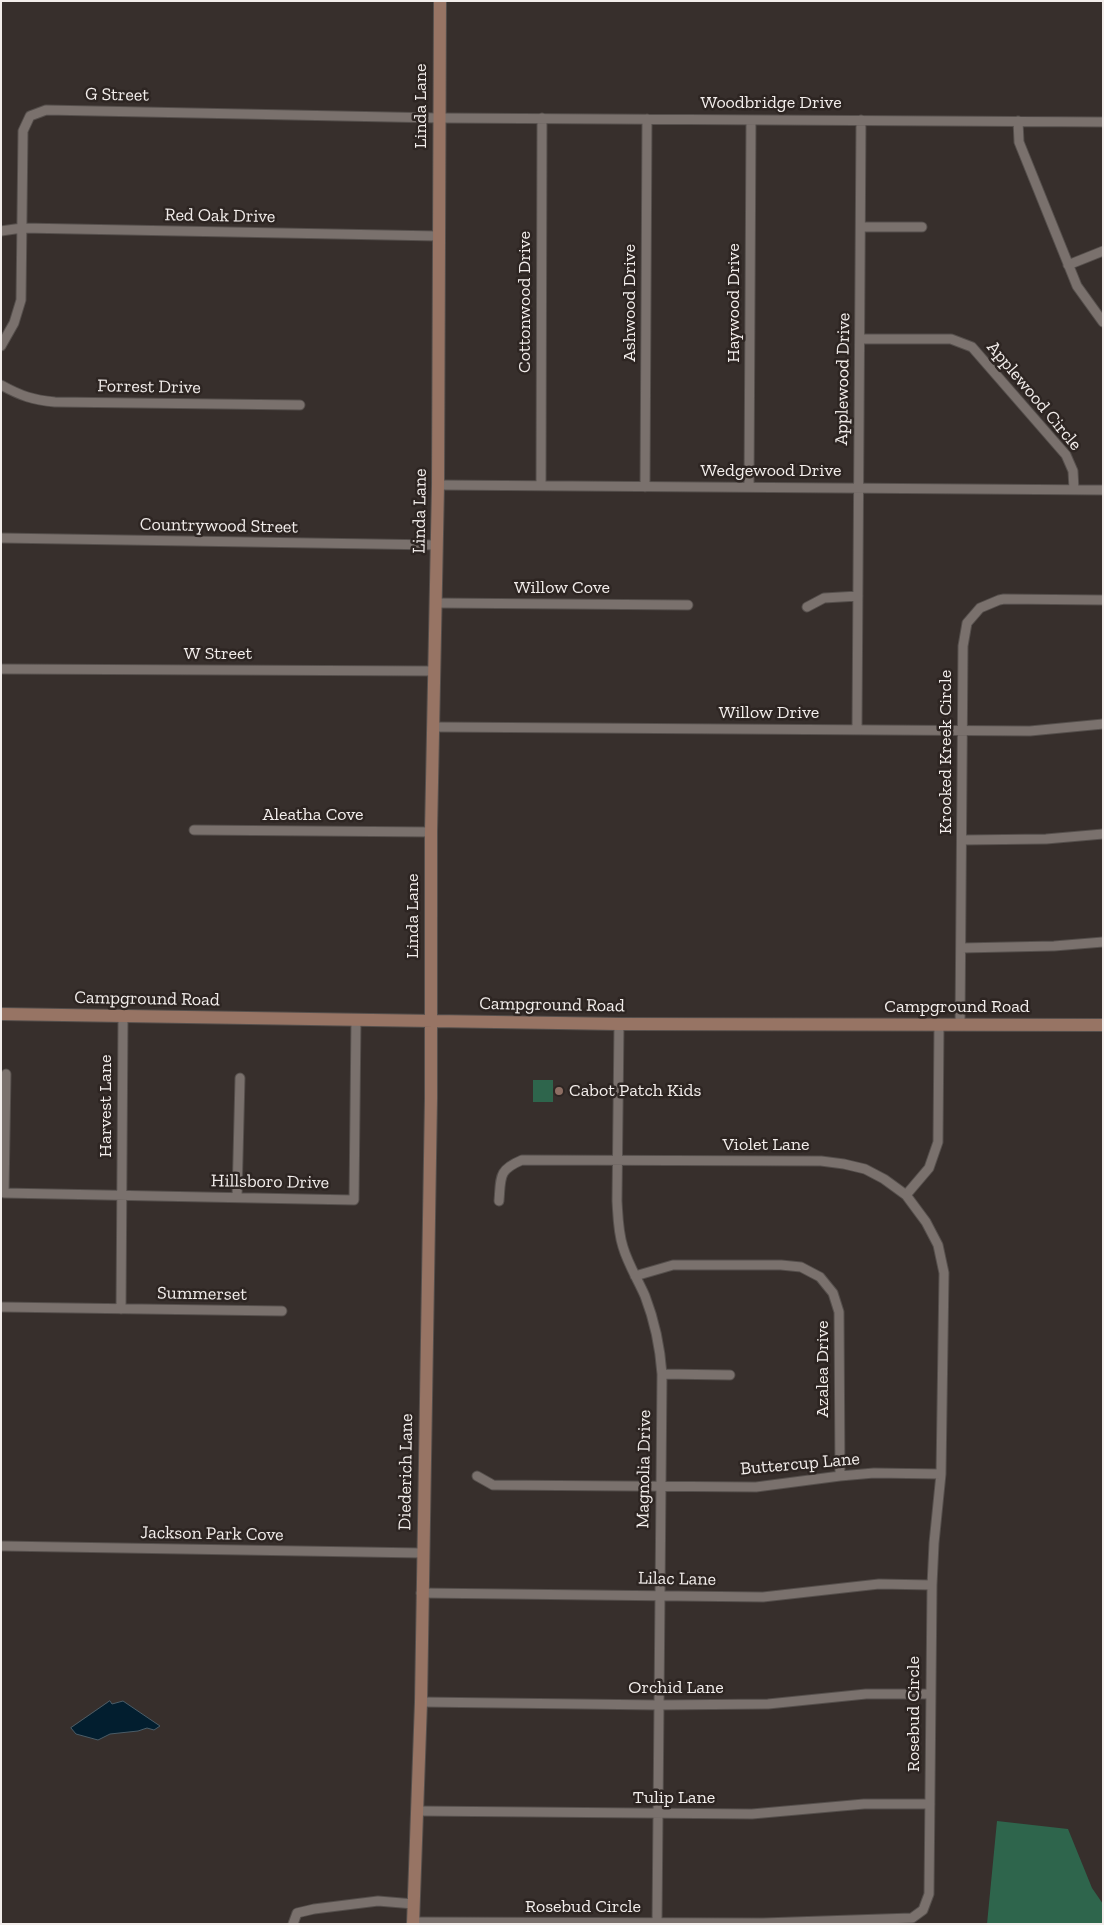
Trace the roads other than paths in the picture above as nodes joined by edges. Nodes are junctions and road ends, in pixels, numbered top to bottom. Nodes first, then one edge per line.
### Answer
1 (440, 1) edge
2 (439, 118) junction
3 (542, 118) junction
4 (647, 119) junction
5 (751, 120) junction
6 (861, 120) junction
7 (1018, 121) junction
8 (1103, 122) edge
9 (861, 227) junction
10 (922, 227) dead end
11 (22, 228) junction
12 (1, 231) edge
13 (438, 236) junction
14 (1103, 251) edge
15 (1068, 265) junction
16 (1103, 322) edge
17 (860, 338) junction
18 (1, 346) edge
19 (1, 385) edge
20 (300, 404) dead end
21 (438, 485) junction
22 (541, 486) junction
23 (645, 486) junction
24 (749, 487) junction
25 (858, 488) junction
26 (1074, 490) junction
27 (1103, 490) edge
28 (1, 538) edge
29 (436, 545) junction
30 (858, 596) junction
31 (1103, 600) edge
32 (435, 603) junction
33 (688, 605) dead end
34 (807, 607) dead end
35 (1, 669) edge
36 (434, 671) junction
37 (1103, 724) edge
38 (434, 726) junction
39 (857, 729) junction
40 (963, 730) junction
41 (194, 830) dead end
42 (431, 832) junction
43 (1103, 834) edge
44 (962, 840) junction
45 (1103, 942) edge
46 (961, 948) junction
47 (1, 1014) edge
48 (123, 1017) junction
49 (356, 1020) junction
50 (430, 1021) junction
51 (619, 1024) junction
52 (938, 1025) junction
53 (960, 1025) junction
54 (1103, 1025) edge
55 (6, 1074) dead end
56 (240, 1078) dead end
57 (617, 1161) junction
58 (122, 1195) junction
59 (906, 1195) junction
60 (237, 1197) junction
61 (499, 1201) dead end
62 (636, 1276) junction
63 (1, 1307) edge
64 (120, 1309) junction
65 (282, 1312) dead end
66 (662, 1374) junction
67 (730, 1375) dead end
68 (941, 1474) junction
69 (478, 1476) dead end
70 (840, 1476) junction
71 (661, 1485) junction
72 (1, 1546) edge
73 (422, 1553) junction
74 (932, 1585) junction
75 (421, 1593) junction
76 (658, 1595) junction
77 (931, 1694) junction
78 (420, 1702) junction
79 (658, 1705) junction
80 (930, 1804) junction
81 (418, 1811) junction
82 (657, 1814) junction
83 (414, 1904) junction
84 (413, 1923) edge
85 (657, 1923) edge
86 (293, 1924) edge

1 - 2 street, Linda Lane
2 - 3 street, Woodbridge Drive
2 - 11 street, G Street
2 - 13 street, Linda Lane
3 - 4 street, Woodbridge Drive
3 - 22 street, Cottonwood Drive
4 - 5 street, Woodbridge Drive
4 - 23 street, Ashwood Drive
5 - 6 street, Woodbridge Drive
5 - 24 street, Haywood Drive
6 - 7 street, Woodbridge Drive
6 - 9 street, Applewood Drive
7 - 8 street, Woodbridge Drive
7 - 15 street
9 - 10 street
9 - 17 street, Applewood Drive
11 - 12 street, Red Oak Drive
11 - 13 street, Red Oak Drive
11 - 18 street, G Street
13 - 21 street, Linda Lane
14 - 15 street
15 - 16 street
17 - 25 street, Applewood Drive
17 - 26 street, Applewood Circle
19 - 20 street, Forrest Drive
21 - 22 street, Wedgewood Drive
21 - 29 street, Linda Lane
22 - 23 street, Wedgewood Drive
23 - 24 street, Wedgewood Drive
24 - 25 street, Wedgewood Drive
25 - 26 street, Wedgewood Drive
25 - 30 street, Applewood Drive
26 - 27 street, Wedgewood Drive
28 - 29 street, Countrywood Street
29 - 32 street, Linda Lane
30 - 34 street
30 - 39 street, Applewood Drive
31 - 40 street, Krooked Kreek Circle
32 - 33 street, Willow Cove
32 - 36 street, Linda Lane
35 - 36 street, W Street
36 - 38 street, Linda Lane
37 - 40 street, Willow Drive
38 - 39 street, Willow Drive
38 - 42 street, Linda Lane
39 - 40 street, Willow Drive
40 - 44 street, Krooked Kreek Circle
41 - 42 street, Aleatha Cove
42 - 50 street, Linda Lane
43 - 44 street
44 - 46 street, Krooked Kreek Circle
45 - 46 street
46 - 53 street, Krooked Kreek Circle
47 - 48 street, Campground Road
48 - 49 street, Campground Road
48 - 58 street, Harvest Lane
49 - 50 street, Campground Road
49 - 60 street, Hillsboro Drive
50 - 51 street, Campground Road
50 - 73 street, Diederich Lane
51 - 52 street, Campground Road
51 - 57 street, Magnolia Drive
52 - 53 street, Campground Road
52 - 59 street
53 - 54 street, Campground Road
55 - 58 street, Hillsboro Drive
56 - 60 street
57 - 59 street, Violet Lane
57 - 61 street, Violet Lane
57 - 62 street, Magnolia Drive
58 - 60 street, Hillsboro Drive
58 - 64 street
59 - 68 street, Rosebud Circle
62 - 66 street, Magnolia Drive
62 - 70 street, Azalea Drive
63 - 64 street, Summerset
64 - 65 street, Summerset
66 - 67 street
66 - 71 street, Magnolia Drive
68 - 70 street, Buttercup Lane
68 - 74 street, Rosebud Circle
69 - 71 street, Buttercup Lane
70 - 71 street, Buttercup Lane
71 - 76 street, Magnolia Drive
72 - 73 street, Jackson Park Cove
73 - 75 street, Diederich Lane
74 - 76 street, Lilac Lane
74 - 77 street, Rosebud Circle
75 - 76 street, Lilac Lane
75 - 78 street, Diederich Lane
76 - 79 street, Magnolia Drive
77 - 79 street, Orchid Lane
77 - 80 street, Rosebud Circle
78 - 79 street, Orchid Lane
78 - 81 street, Diederich Lane
79 - 82 street, Magnolia Drive
80 - 82 street, Tulip Lane
80 - 85 street, Rosebud Circle
81 - 82 street, Tulip Lane
81 - 83 street, Diederich Lane
82 - 85 street, Magnolia Drive
83 - 84 street, Diederich Lane
83 - 86 street
84 - 85 street, Rosebud Circle

